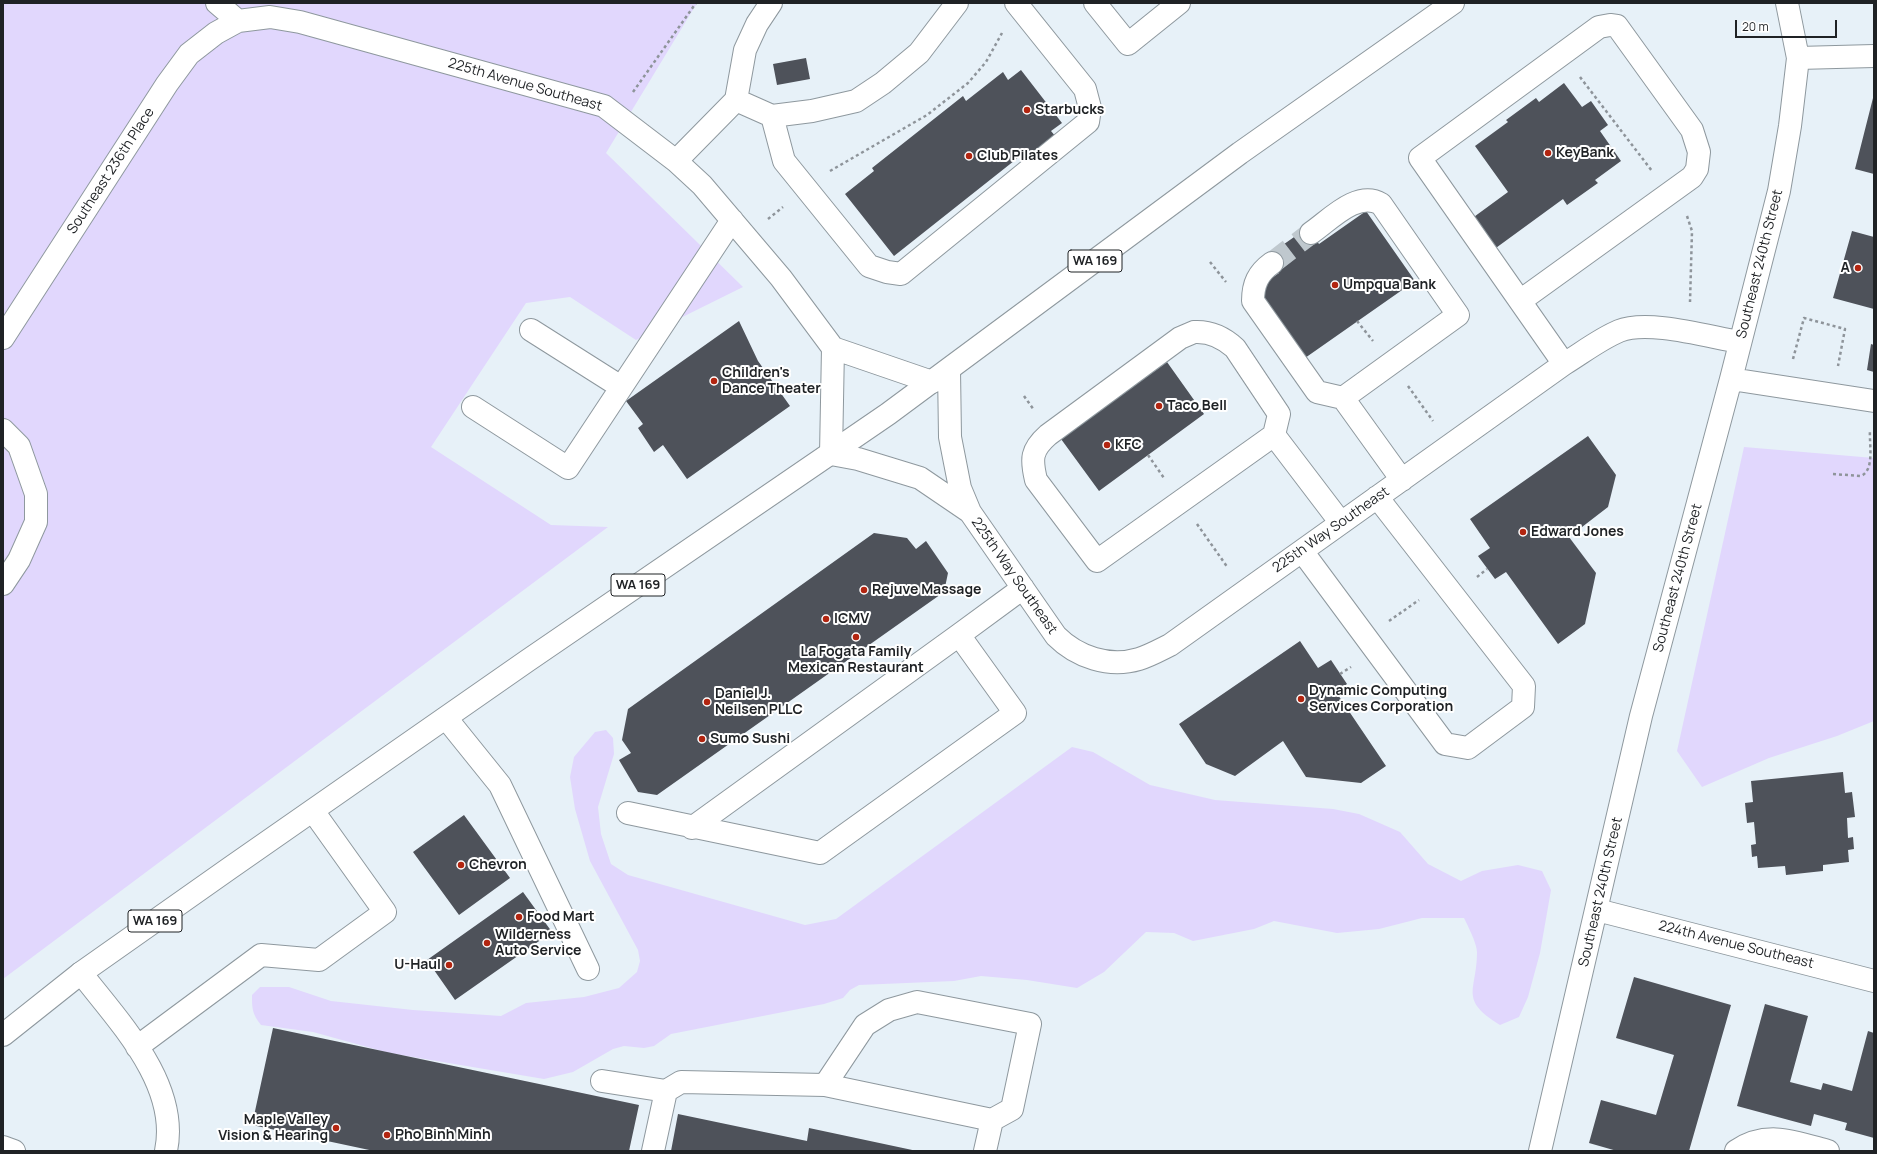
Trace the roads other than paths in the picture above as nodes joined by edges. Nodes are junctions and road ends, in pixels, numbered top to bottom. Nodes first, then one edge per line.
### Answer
1 (217, 3) edge
2 (771, 3) edge
3 (956, 3) edge
4 (1095, 3) edge
5 (1179, 3) edge
6 (1453, 3) edge
7 (1787, 3) edge
8 (1017, 4) edge
9 (238, 21) junction
10 (1874, 56) edge
11 (1798, 58) junction
12 (736, 100) junction
13 (772, 116) junction
14 (676, 161) junction
15 (732, 220) junction
16 (1311, 233) tunnel mouth
17 (1272, 263) tunnel mouth
18 (1520, 301) junction
19 (531, 330) dead end
20 (3, 338) edge
21 (1740, 342) junction
22 (833, 348) junction
23 (1564, 364) junction
24 (941, 376) junction
25 (1731, 379) junction
26 (621, 387) junction
27 (1343, 398) junction
28 (1872, 400) edge
29 (473, 407) dead end
30 (3, 430) edge
31 (1274, 435) junction
32 (831, 454) junction
33 (1402, 480) junction
34 (1377, 497) junction
35 (970, 512) junction
36 (1341, 523) junction
37 (1302, 551) junction
38 (3, 584) edge
39 (1022, 588) junction
40 (959, 635) junction
41 (446, 718) junction
42 (313, 811) junction
43 (628, 813) dead end
44 (692, 828) junction
45 (1597, 910) junction
46 (588, 969) dead end
47 (81, 973) junction
48 (1874, 981) edge
49 (3, 1036) edge
50 (137, 1047) junction
51 (602, 1081) dead end
52 (825, 1085) junction
53 (666, 1091) junction
54 (992, 1120) junction
55 (3, 1147) edge
56 (1739, 1149) edge
57 (14, 1151) edge
58 (166, 1151) edge
59 (652, 1151) edge
60 (986, 1151) edge
61 (1540, 1151) edge
62 (1828, 1151) edge

1 - 9 street
2 - 12 street
3 - 13 street
4 - 5 street
6 - 24 street, WA 169
7 - 11 street, Southeast 240th Street
8 - 13 street
9 - 14 street, 225th Avenue Southeast
9 - 20 street, Southeast 236th Place
10 - 11 street
11 - 21 street, Southeast 240th Street
12 - 13 street
12 - 14 street
14 - 15 street, 225th Avenue Southeast
15 - 22 street, 225th Avenue Southeast
15 - 26 street
16 - 27 street
17 - 27 street
18 - 18 street
18 - 23 street
19 - 26 street
21 - 23 street, 225th Way Southeast
21 - 25 street, Southeast 240th Street
22 - 24 street
22 - 32 street
23 - 33 street, 225th Way Southeast
24 - 32 street, WA 169
24 - 35 street
25 - 28 street
25 - 45 street, Southeast 240th Street
26 - 29 street
27 - 33 street
30 - 38 street
31 - 31 street
31 - 36 street
32 - 35 street
32 - 41 street, WA 169
33 - 34 street, 225th Way Southeast
34 - 36 street, 225th Way Southeast
34 - 37 street
35 - 39 street, 225th Way Southeast
36 - 37 street, 225th Way Southeast
37 - 39 street, 225th Way Southeast
39 - 40 street
40 - 44 street
40 - 44 street
41 - 42 street, WA 169
41 - 46 street
42 - 47 street, WA 169
42 - 50 street
43 - 44 street
45 - 48 street, 224th Avenue Southeast
45 - 61 street, Southeast 240th Street
47 - 49 street, WA 169
47 - 50 street
50 - 58 street
51 - 53 street
52 - 53 street
52 - 54 street
52 - 54 street
53 - 59 street
54 - 60 street
55 - 57 street
56 - 62 street

